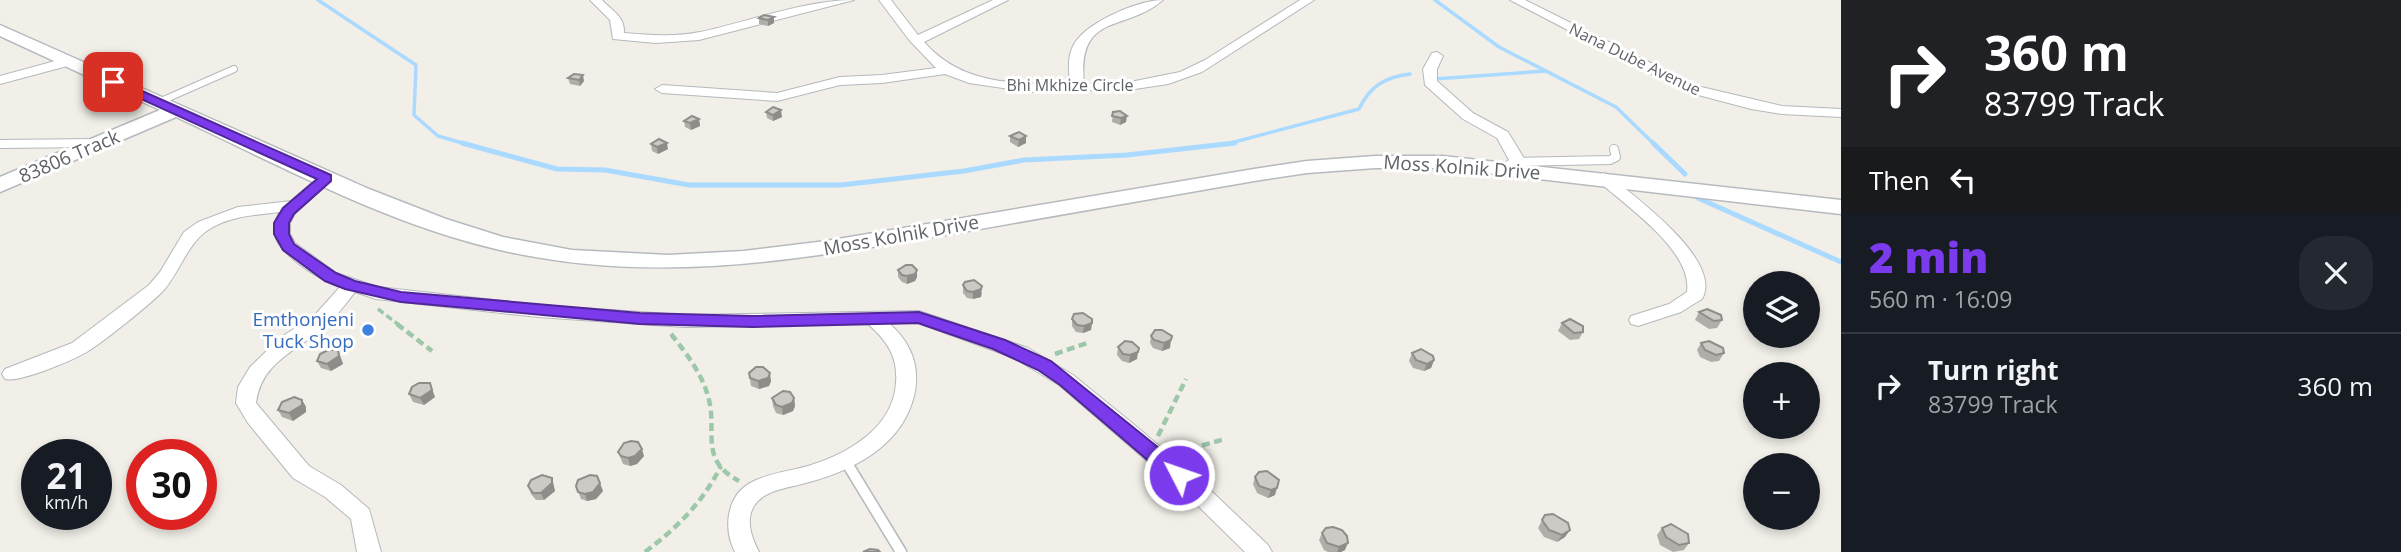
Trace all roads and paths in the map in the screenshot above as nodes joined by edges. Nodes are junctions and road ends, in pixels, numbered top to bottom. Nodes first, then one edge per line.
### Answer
1 (596, 0) edge
2 (848, 0) edge
3 (886, 0) edge
4 (1002, 0) edge
5 (1157, 0) edge
6 (1308, 0) edge
7 (1516, 0) edge
8 (0, 30) edge
9 (917, 40) junction
10 (1437, 56) dead end
11 (66, 62) junction
12 (234, 69) dead end
13 (947, 70) junction
14 (0, 80) edge
15 (1077, 87) junction
16 (662, 89) dead end
17 (167, 106) junction
18 (1841, 113) edge
19 (100, 143) junction
20 (0, 144) edge
21 (1614, 149) dead end
22 (1511, 165) junction
23 (326, 178) junction
24 (1602, 178) junction
25 (0, 185) edge
26 (293, 205) junction
27 (1841, 207) edge
28 (356, 287) junction
29 (871, 317) junction
30 (658, 319) junction
31 (1638, 320) dead end
32 (1090, 342) dead end
33 (432, 351) dead end
34 (1036, 361) junction
35 (12, 374) dead end
36 (1186, 379) dead end
37 (1225, 439) dead end
38 (1154, 454) junction
39 (845, 460) junction
40 (721, 466) junction
41 (758, 488) junction
42 (369, 552) edge
43 (645, 552) edge
44 (747, 552) edge
45 (901, 552) edge
46 (1259, 552) edge

1 - 2 street
3 - 9 street, Bhi Mkhize Circle
4 - 9 street
5 - 15 street
6 - 15 street, Bhi Mkhize Circle
7 - 18 street, Nana Dube Avenue
8 - 11 main road, Moss Kolnik Drive
9 - 13 street, Bhi Mkhize Circle
10 - 22 street
11 - 14 street
11 - 17 main road, Moss Kolnik Drive
12 - 17 lane
13 - 15 street, Bhi Mkhize Circle
13 - 16 street
17 - 19 main road, 83806 Track
17 - 23 main road, Moss Kolnik Drive
19 - 20 lane
19 - 25 main road, 83806 Track
21 - 22 lane
22 - 23 main road, Moss Kolnik Drive
22 - 24 main road, Moss Kolnik Drive
23 - 26 street
24 - 27 main road, Moss Kolnik Drive
24 - 31 street
26 - 28 street
26 - 35 street
28 - 30 street
28 - 33 path
28 - 42 street
29 - 30 street
29 - 34 street
29 - 39 street
30 - 40 path
32 - 34 path
34 - 38 street
36 - 38 path
37 - 38 path
38 - 46 street
39 - 41 street
39 - 45 lane
40 - 41 path
40 - 43 path
41 - 44 street

